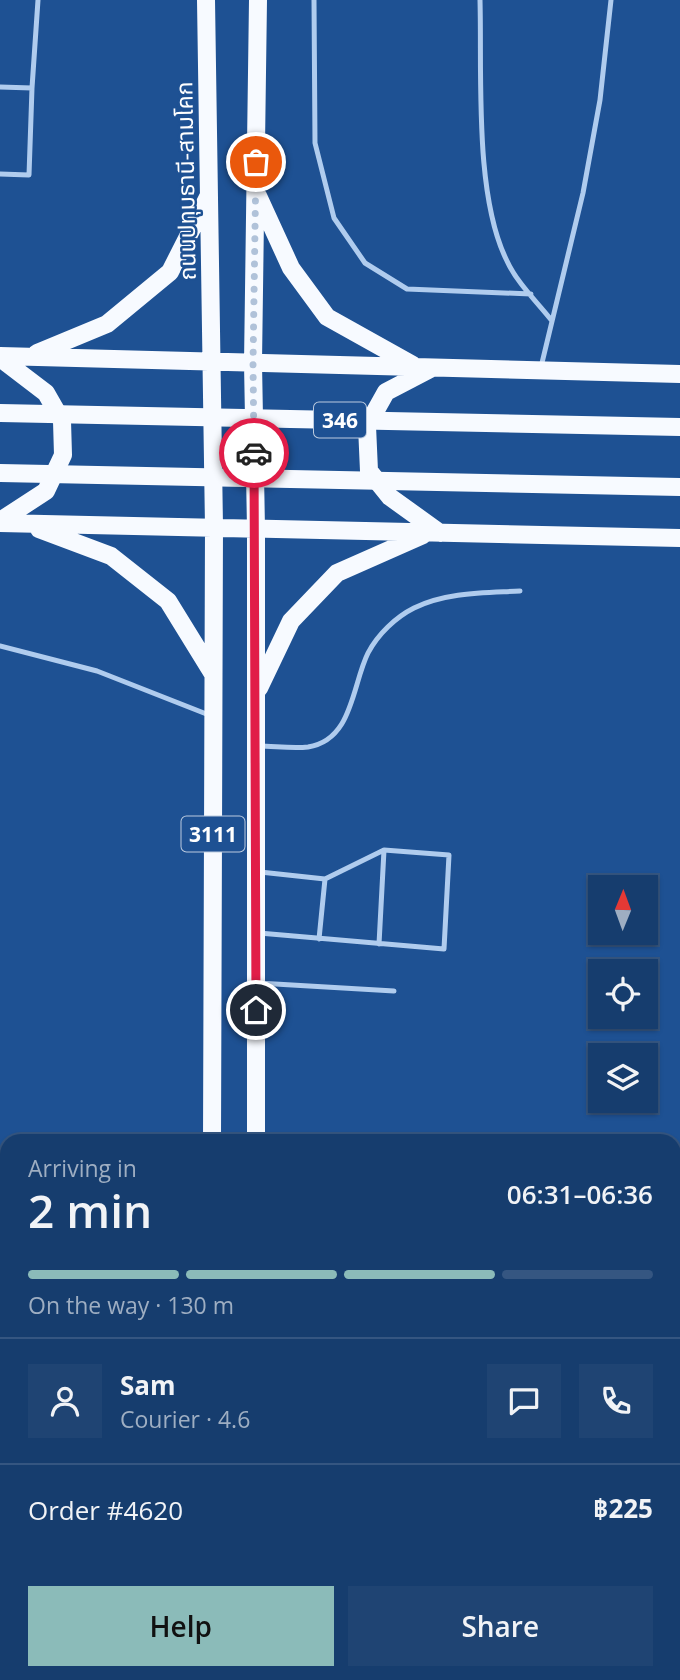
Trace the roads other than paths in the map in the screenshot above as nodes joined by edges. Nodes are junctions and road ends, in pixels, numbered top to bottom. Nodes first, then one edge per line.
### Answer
1 (38, 0) edge
2 (206, 0) edge
3 (258, 0) edge
4 (314, 0) edge
5 (480, 0) edge
6 (611, 0) edge
7 (0, 87) edge
8 (32, 88) junction
9 (0, 174) edge
10 (255, 190) junction
11 (211, 193) junction
12 (531, 294) junction
13 (552, 321) junction
14 (30, 356) junction
15 (0, 357) edge
16 (211, 362) junction
17 (253, 363) junction
18 (425, 367) junction
19 (540, 370) junction
20 (680, 374) edge
21 (0, 413) edge
22 (680, 427) edge
23 (0, 473) edge
24 (680, 487) edge
25 (0, 522) edge
26 (25, 524) junction
27 (214, 527) junction
28 (256, 529) junction
29 (434, 533) junction
30 (680, 538) edge
31 (520, 591) dead end
32 (0, 646) edge
33 (213, 674) junction
34 (256, 694) junction
35 (213, 717) junction
36 (256, 746) junction
37 (384, 850) junction
38 (256, 871) junction
39 (326, 879) junction
40 (256, 933) junction
41 (320, 939) junction
42 (379, 944) junction
43 (256, 983) junction
44 (394, 991) dead end
45 (212, 1134) edge
46 (256, 1134) edge

1 - 8 lane
2 - 11 main road, ถนนปทุมธานี-สามโคก / 3111
3 - 10 main road, 3111
4 - 12 lane
5 - 12 lane
6 - 13 lane
7 - 8 lane
8 - 9 lane
10 - 17 main road, 3111
10 - 18 main road
11 - 14 main road
11 - 16 main road, ถนนปทุมธานี-สามโคก / 3111
12 - 13 lane
13 - 19 lane
14 - 15 main road
14 - 16 main road
15 - 25 main road
16 - 17 main road
16 - 27 main road, 3111
17 - 18 main road
17 - 28 main road, 3111
18 - 19 main road
18 - 29 main road
19 - 20 main road
21 - 22 main road, 346, bridge
23 - 24 main road, bridge
25 - 26 main road
26 - 27 main road
26 - 33 main road
27 - 28 main road
27 - 33 main road, 3111
28 - 29 main road
28 - 34 main road, 3111
29 - 30 main road
29 - 34 main road
31 - 36 lane
32 - 35 lane
33 - 35 main road, 3111
34 - 36 main road, 3111
35 - 45 main road, 3111
36 - 38 main road, 3111
37 - 39 lane
37 - 42 lane
37 - 42 lane
38 - 39 lane
38 - 40 main road, 3111
39 - 41 lane
40 - 41 lane
40 - 43 main road, 3111
41 - 42 lane
43 - 44 lane
43 - 46 main road, 3111

